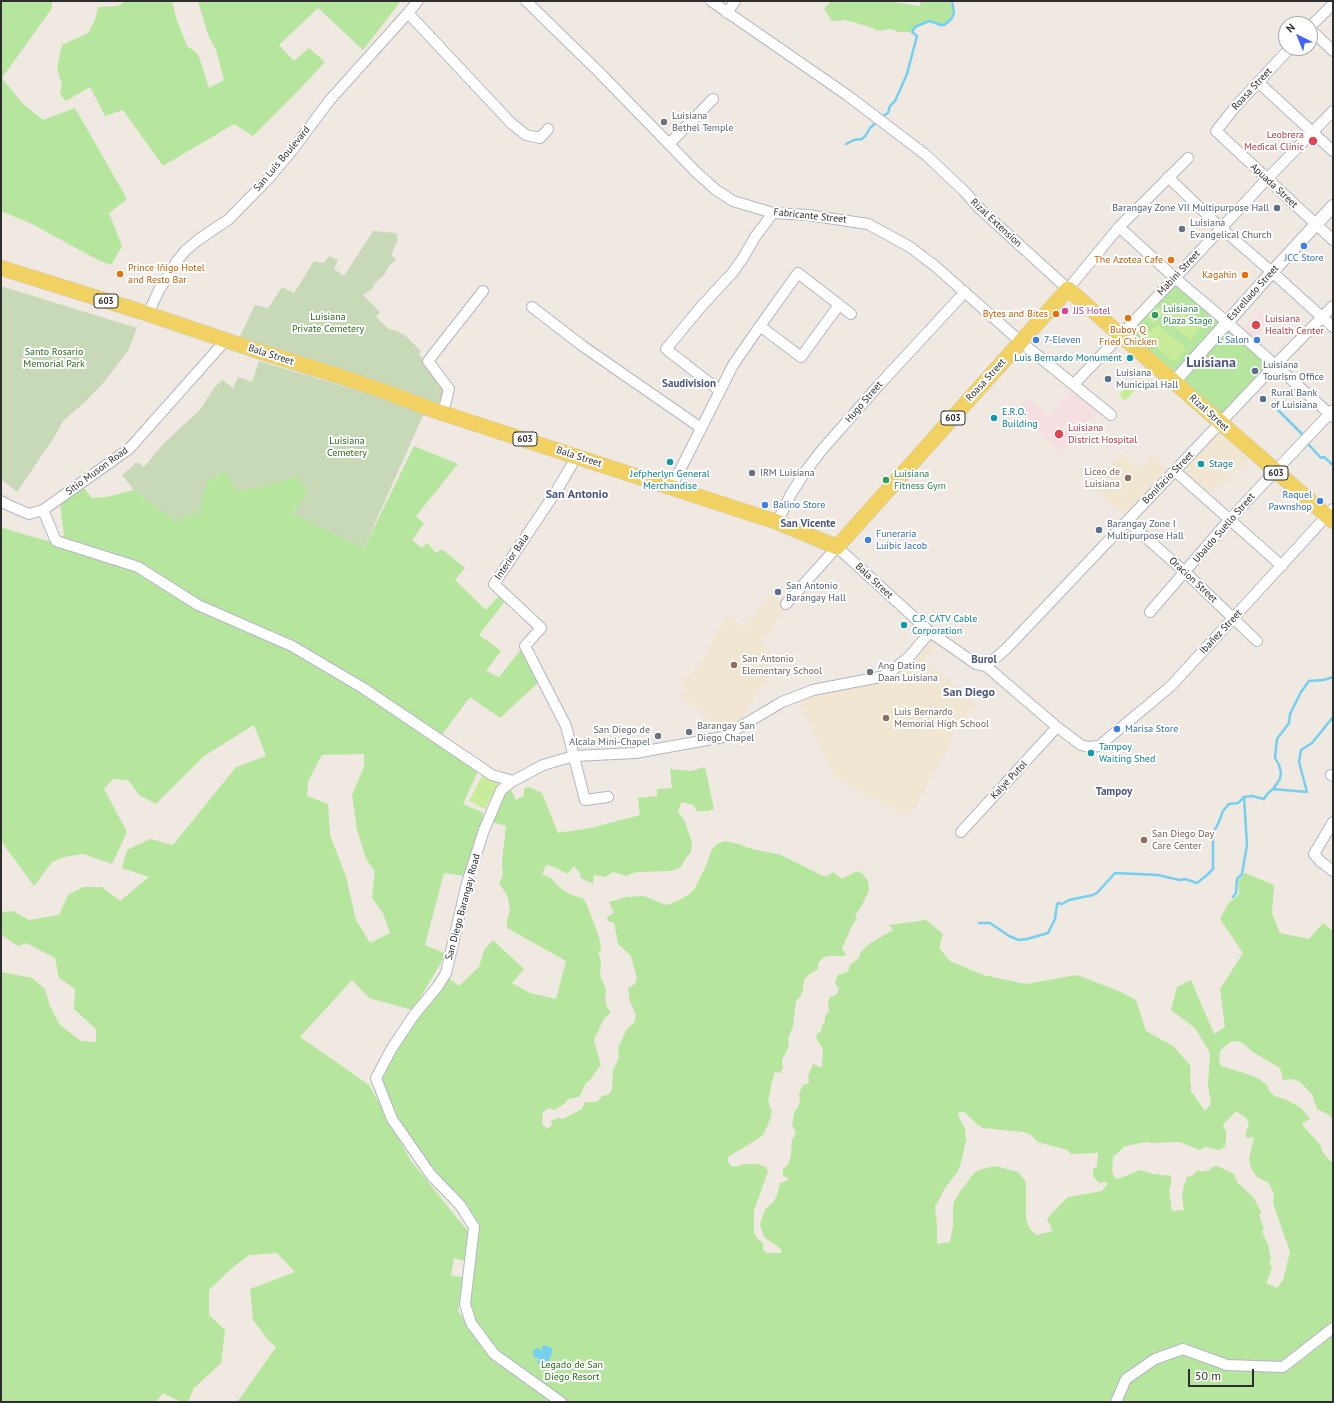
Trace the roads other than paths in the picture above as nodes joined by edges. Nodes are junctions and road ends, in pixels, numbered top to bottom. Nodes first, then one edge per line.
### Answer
1 (418, 1) edge
2 (526, 1) edge
3 (711, 1) edge
4 (735, 1) edge
5 (1333, 4) edge
6 (408, 13) junction
7 (727, 13) junction
8 (1318, 20) edge
9 (1318, 36) edge
10 (1333, 51) edge
11 (1282, 56) edge
12 (1258, 82) junction
13 (713, 99) dead end
14 (1333, 111) edge
15 (548, 129) dead end
16 (1216, 131) joint
17 (1312, 131) junction
18 (669, 144) junction
19 (1333, 150) edge
20 (1188, 158) dead end
21 (1168, 177) junction
22 (1266, 179) junction
23 (1333, 206) edge
24 (773, 213) junction
25 (1316, 225) junction
26 (1119, 227) junction
27 (1221, 228) junction
28 (1333, 240) edge
29 (1, 268) edge
30 (1272, 272) junction
31 (1175, 278) junction
32 (1068, 289) junction
33 (483, 291) dead end
34 (965, 292) junction
35 (839, 305) junction
36 (1333, 306) edge
37 (532, 307) dead end
38 (148, 314) junction
39 (851, 314) dead end
40 (1322, 318) junction
41 (1227, 322) junction
42 (760, 326) junction
43 (1333, 327) edge
44 (1120, 336) junction
45 (226, 340) junction
46 (1021, 342) junction
47 (1275, 365) junction
48 (1174, 382) junction
49 (1074, 384) junction
50 (720, 391) junction
51 (443, 413) junction
52 (1332, 414) edge
53 (1110, 415) dead end
54 (1220, 423) junction
55 (701, 428) junction
56 (577, 456) junction
57 (1175, 471) junction
58 (1274, 471) junction
59 (672, 488) junction
60 (1, 501) edge
61 (43, 510) junction
62 (1331, 515) edge
63 (1230, 519) junction
64 (1127, 521) junction
65 (777, 522) junction
66 (837, 547) junction
67 (1282, 566) junction
68 (1185, 572) junction
69 (786, 604) dead end
70 (1150, 612) dead end
71 (1234, 618) junction
72 (930, 632) junction
73 (1257, 641) dead end
74 (986, 666) junction
75 (1056, 727) junction
76 (1099, 746) joint
77 (574, 756) junction
78 (513, 781) junction
79 (608, 797) dead end
80 (1333, 822) edge
81 (961, 832) dead end
82 (1333, 871) edge
83 (1333, 1328) edge
84 (561, 1402) edge
85 (1116, 1402) edge

1 - 6 street, San Luis Boulevard
2 - 18 street, Fabricante Street
3 - 7 street
4 - 7 street
5 - 8 street
6 - 15 street
6 - 38 street, San Luis Boulevard
7 - 32 street, Rizal Extension
9 - 10 street
11 - 12 street, Roasa Street
12 - 16 street, Roasa Street
12 - 17 street
13 - 18 street
14 - 17 street, Mabini Street
16 - 22 street, Apuada Street
17 - 19 street
17 - 22 street, Mabini Street
18 - 24 street, Fabricante Street
20 - 21 street, Roasa Street
21 - 26 street, Roasa Street
21 - 27 street
22 - 25 street, Apuada Street
22 - 27 street, Mabini Street
23 - 25 street, Estrellado Street
24 - 34 street, Fabricante Street
24 - 50 street
25 - 28 street, Apuada Street
25 - 30 street, Estrellado Street
26 - 31 street
26 - 32 street, Roasa Street
27 - 30 street
27 - 31 street, Mabini Street
29 - 38 main road, Bala Street / 603
30 - 40 street
30 - 41 street, Estrellado Street
31 - 41 street
31 - 44 street, Mabini Street
32 - 44 main road, Rizal Street / 603
32 - 46 main road, Roasa Street / 603
33 - 51 street
34 - 46 street, Fabricante Street
34 - 65 street, Hugo Street
35 - 39 street
35 - 42 street
35 - 42 street
36 - 40 street, Bonifacio Street
37 - 55 street
38 - 45 main road, Bala Street / 603
40 - 43 street
40 - 47 street, Bonifacio Street
41 - 47 street
41 - 48 street, Estrellado Street
42 - 50 street
44 - 48 main road, Rizal Street / 603
44 - 49 street, Mabini Street
45 - 51 main road, Bala Street / 603
45 - 61 street, Sitio Muson Road
46 - 49 street, Fabricante Street
46 - 66 main road, Roasa Street / 603
47 - 52 street
47 - 54 street, Bonifacio Street
48 - 54 main road, Rizal Street / 603
49 - 53 street, Fabricante Street
50 - 55 street
51 - 56 main road, Bala Street / 603
52 - 58 street, Ubaldo Suello Street
54 - 57 street, Bonifacio Street
54 - 58 main road, Rizal Street / 603
55 - 59 street
56 - 59 main road, Bala Street / 603
56 - 77 street, Interior Bala
57 - 63 street
57 - 64 street, Bonifacio Street
58 - 62 main road, Rizal Street / 603
58 - 63 street, Ubaldo Suello Street
59 - 65 main road, Bala Street / 603
60 - 61 street
61 - 78 street
62 - 67 street, Ibañez Street
63 - 67 street
63 - 68 street, Ubaldo Suello Street
64 - 68 street, Oracion Street
64 - 74 street, Bonifacio Street
65 - 66 main road, Bala Street / 603
66 - 69 street, Roasa Street
66 - 72 street, Bala Street
67 - 71 street, Ibañez Street
68 - 70 street, Ubaldo Suello Street
68 - 71 street, Oracion Street
71 - 73 street, Oracion Street
71 - 76 street, Ibañez Street
72 - 74 street, Bala Street
72 - 77 street, San Diego Barangay Road
74 - 75 street, Bala Street
75 - 76 street, Bala Street
75 - 81 street, Kalye Putol
77 - 78 street, San Diego Barangay Road
77 - 79 street
78 - 84 street, San Diego Barangay Road
80 - 82 street
83 - 85 street

